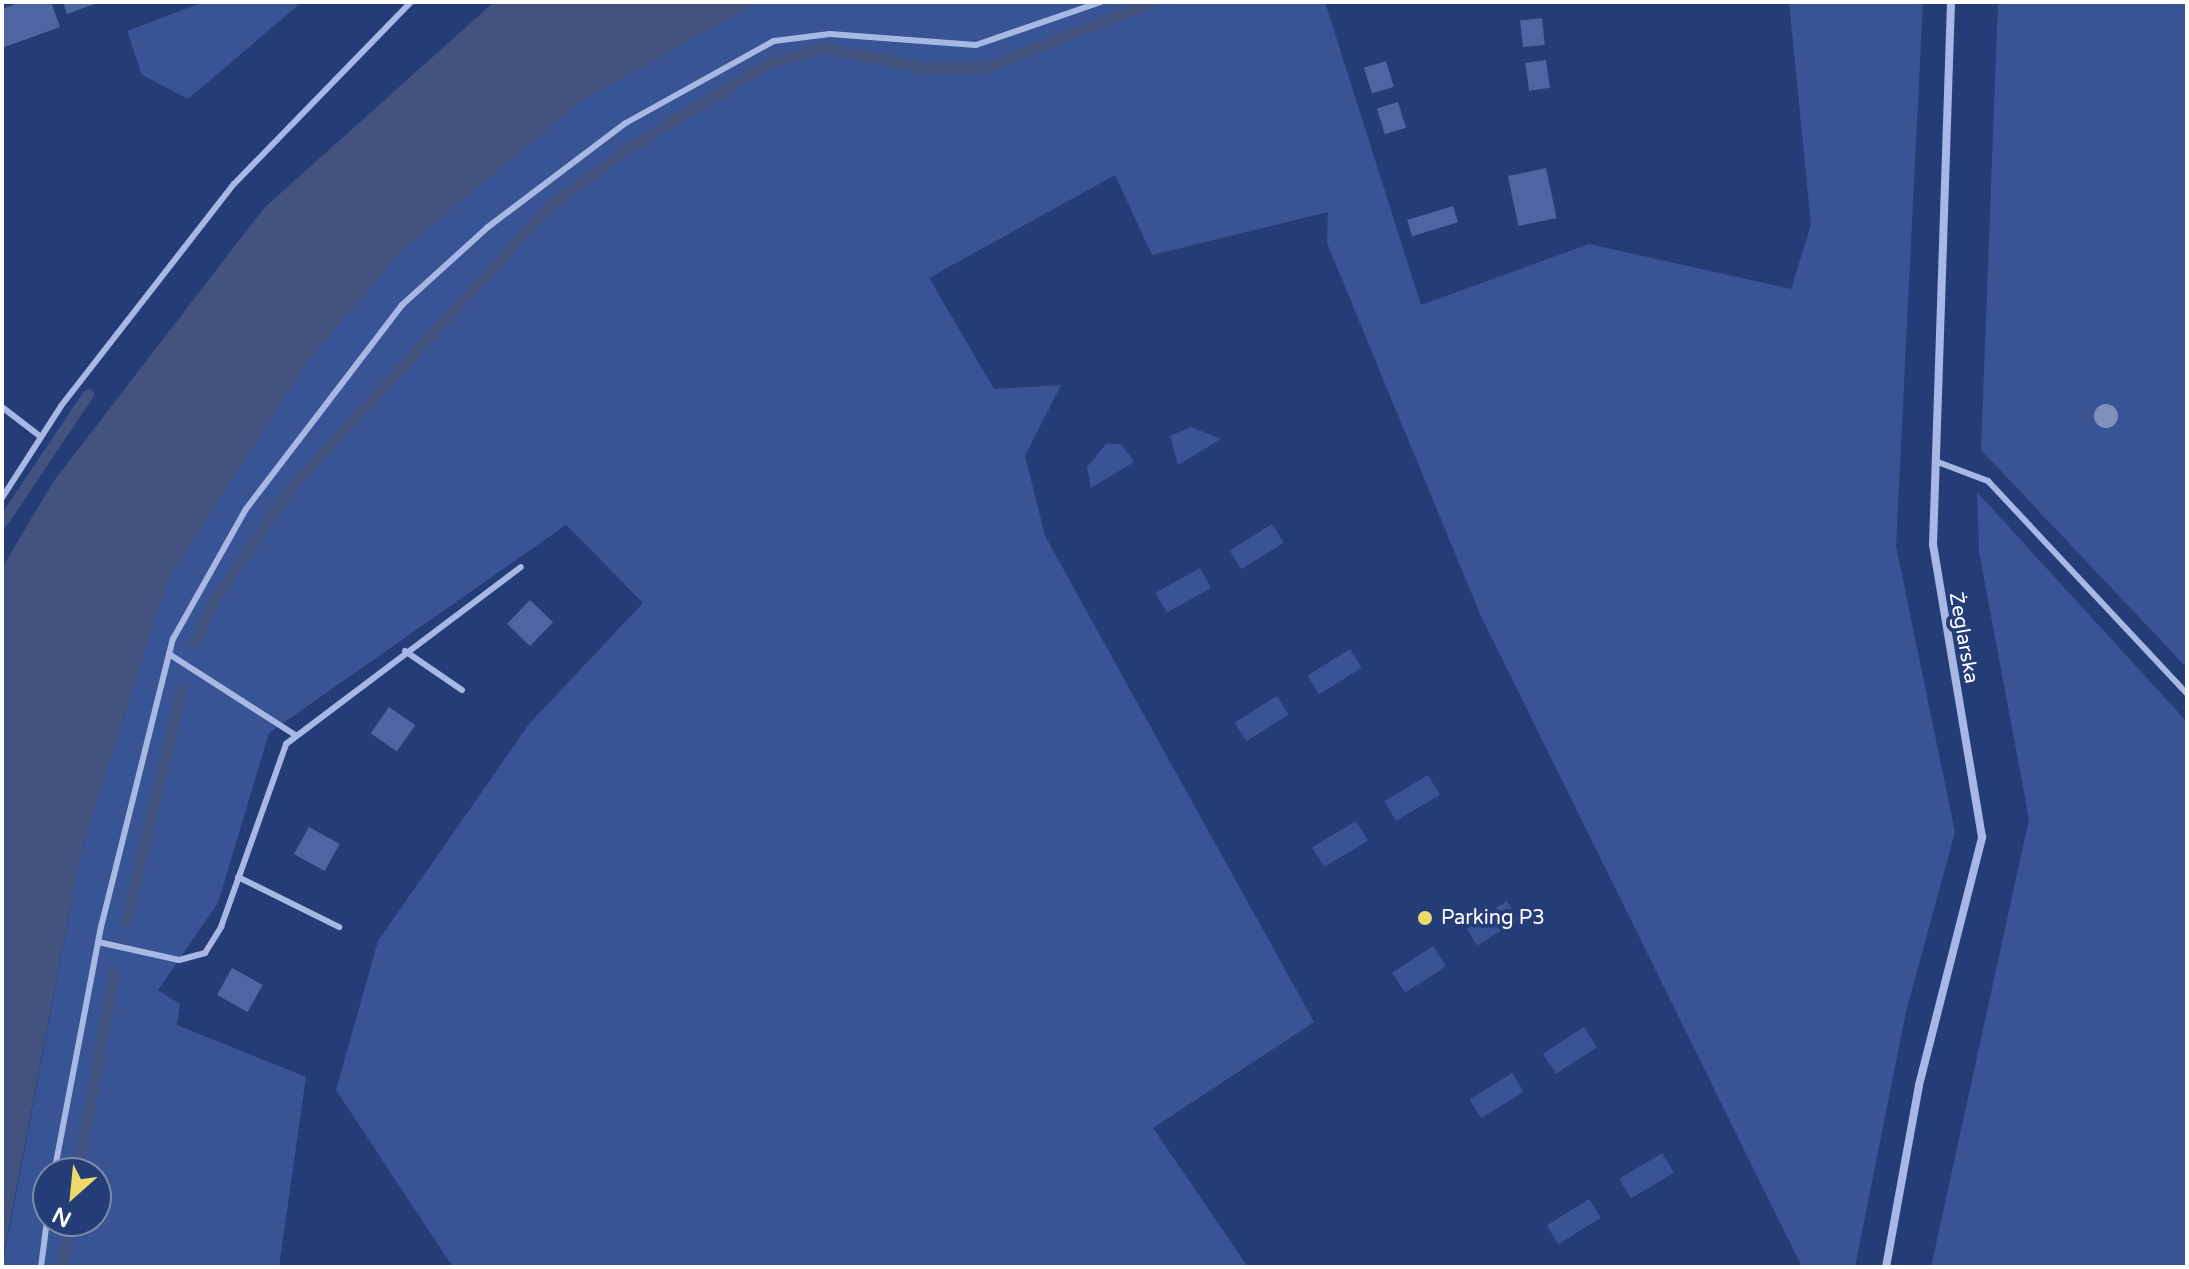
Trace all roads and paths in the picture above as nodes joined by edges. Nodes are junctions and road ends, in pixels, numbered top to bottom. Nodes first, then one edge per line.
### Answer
1 (411, 2) edge
2 (1101, 2) edge
3 (1951, 2) edge
4 (2, 407) edge
5 (41, 437) junction
6 (1935, 461) junction
7 (2, 498) edge
8 (521, 567) dead end
9 (405, 651) junction
10 (169, 654) junction
11 (462, 690) dead end
12 (2187, 694) edge
13 (295, 735) junction
14 (238, 877) junction
15 (339, 927) dead end
16 (98, 942) junction
17 (57, 1157) edge
18 (45, 1237) edge
19 (41, 1267) edge
20 (1886, 1267) edge

1 - 5 lane
2 - 10 lane
3 - 6 street, Żeglarska
4 - 5 lane
5 - 7 lane
6 - 12 lane
6 - 20 street, Żeglarska
8 - 9 lane
9 - 11 lane
9 - 13 lane
10 - 13 lane
10 - 16 lane
13 - 14 lane
14 - 15 lane
14 - 16 lane
16 - 17 lane
18 - 19 lane

